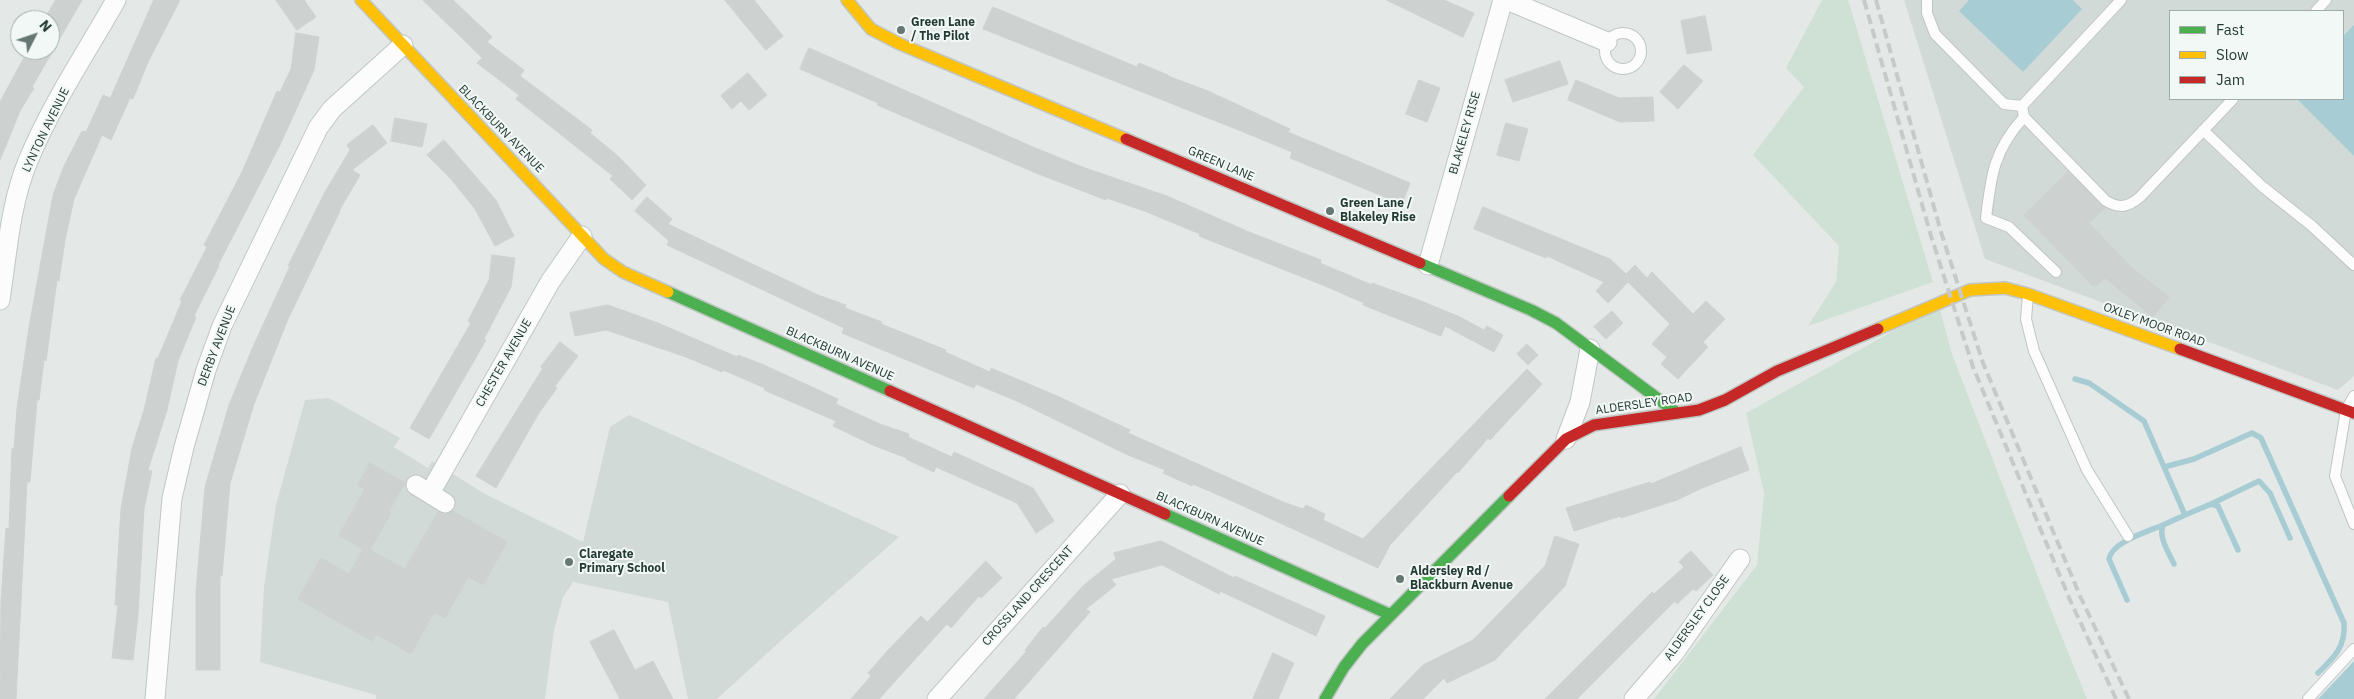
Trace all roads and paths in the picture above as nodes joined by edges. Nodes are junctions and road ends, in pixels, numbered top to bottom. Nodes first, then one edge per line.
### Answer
1 (116, 0) edge
2 (361, 0) edge
3 (847, 0) edge
4 (1503, 0) edge
5 (1507, 0) edge
6 (1927, 0) edge
7 (2121, 0) edge
8 (2326, 0) edge
9 (2317, 10) edge
10 (1607, 42) dead end
11 (403, 45) junction
12 (2232, 100) edge
13 (2022, 106) junction
14 (2024, 117) junction
15 (2203, 130) junction
16 (582, 236) junction
17 (1428, 265) junction
18 (2354, 265) edge
19 (2056, 272) dead end
20 (2028, 294) junction
21 (0, 300) edge
22 (1942, 301) joint
23 (1590, 349) junction
24 (2354, 396) edge
25 (2350, 411) edge
26 (1677, 413) junction
27 (1566, 439) junction
28 (431, 493) dead end
29 (1120, 494) junction
30 (2354, 524) edge
31 (2128, 536) dead end
32 (1740, 559) dead end
33 (1391, 615) junction
34 (2354, 649) edge
35 (156, 699) edge
36 (937, 699) edge
37 (1325, 699) edge
38 (1634, 699) edge
39 (2308, 699) edge

1 - 21 street, LYNTON AVENUE
2 - 11 street, BLACKBURN AVENUE
3 - 17 street, GREEN LANE
4 - 17 street, BLAKELEY RISE
5 - 10 street
6 - 13 lane
7 - 13 lane
8 - 9 lane
11 - 16 street, BLACKBURN AVENUE
11 - 35 street, DERBY AVENUE
12 - 15 lane
13 - 14 lane
14 - 15 lane
14 - 19 lane
15 - 18 lane
16 - 28 street, CHESTER AVENUE
16 - 29 street, BLACKBURN AVENUE
17 - 23 street, GREEN LANE
20 - 22 street, OXLEY MOOR ROAD
20 - 25 street, OXLEY MOOR ROAD
20 - 31 lane
22 - 26 street, ALDERSLEY ROAD
23 - 26 street, GREEN LANE
23 - 27 street
24 - 25 lane
25 - 30 lane
26 - 27 street, ALDERSLEY ROAD
27 - 33 street, ALDERSLEY ROAD
29 - 33 street, BLACKBURN AVENUE
29 - 36 street, CROSSLAND CRESCENT
32 - 38 street, ALDERSLEY CLOSE
33 - 37 street, ALDERSLEY ROAD
34 - 39 lane

